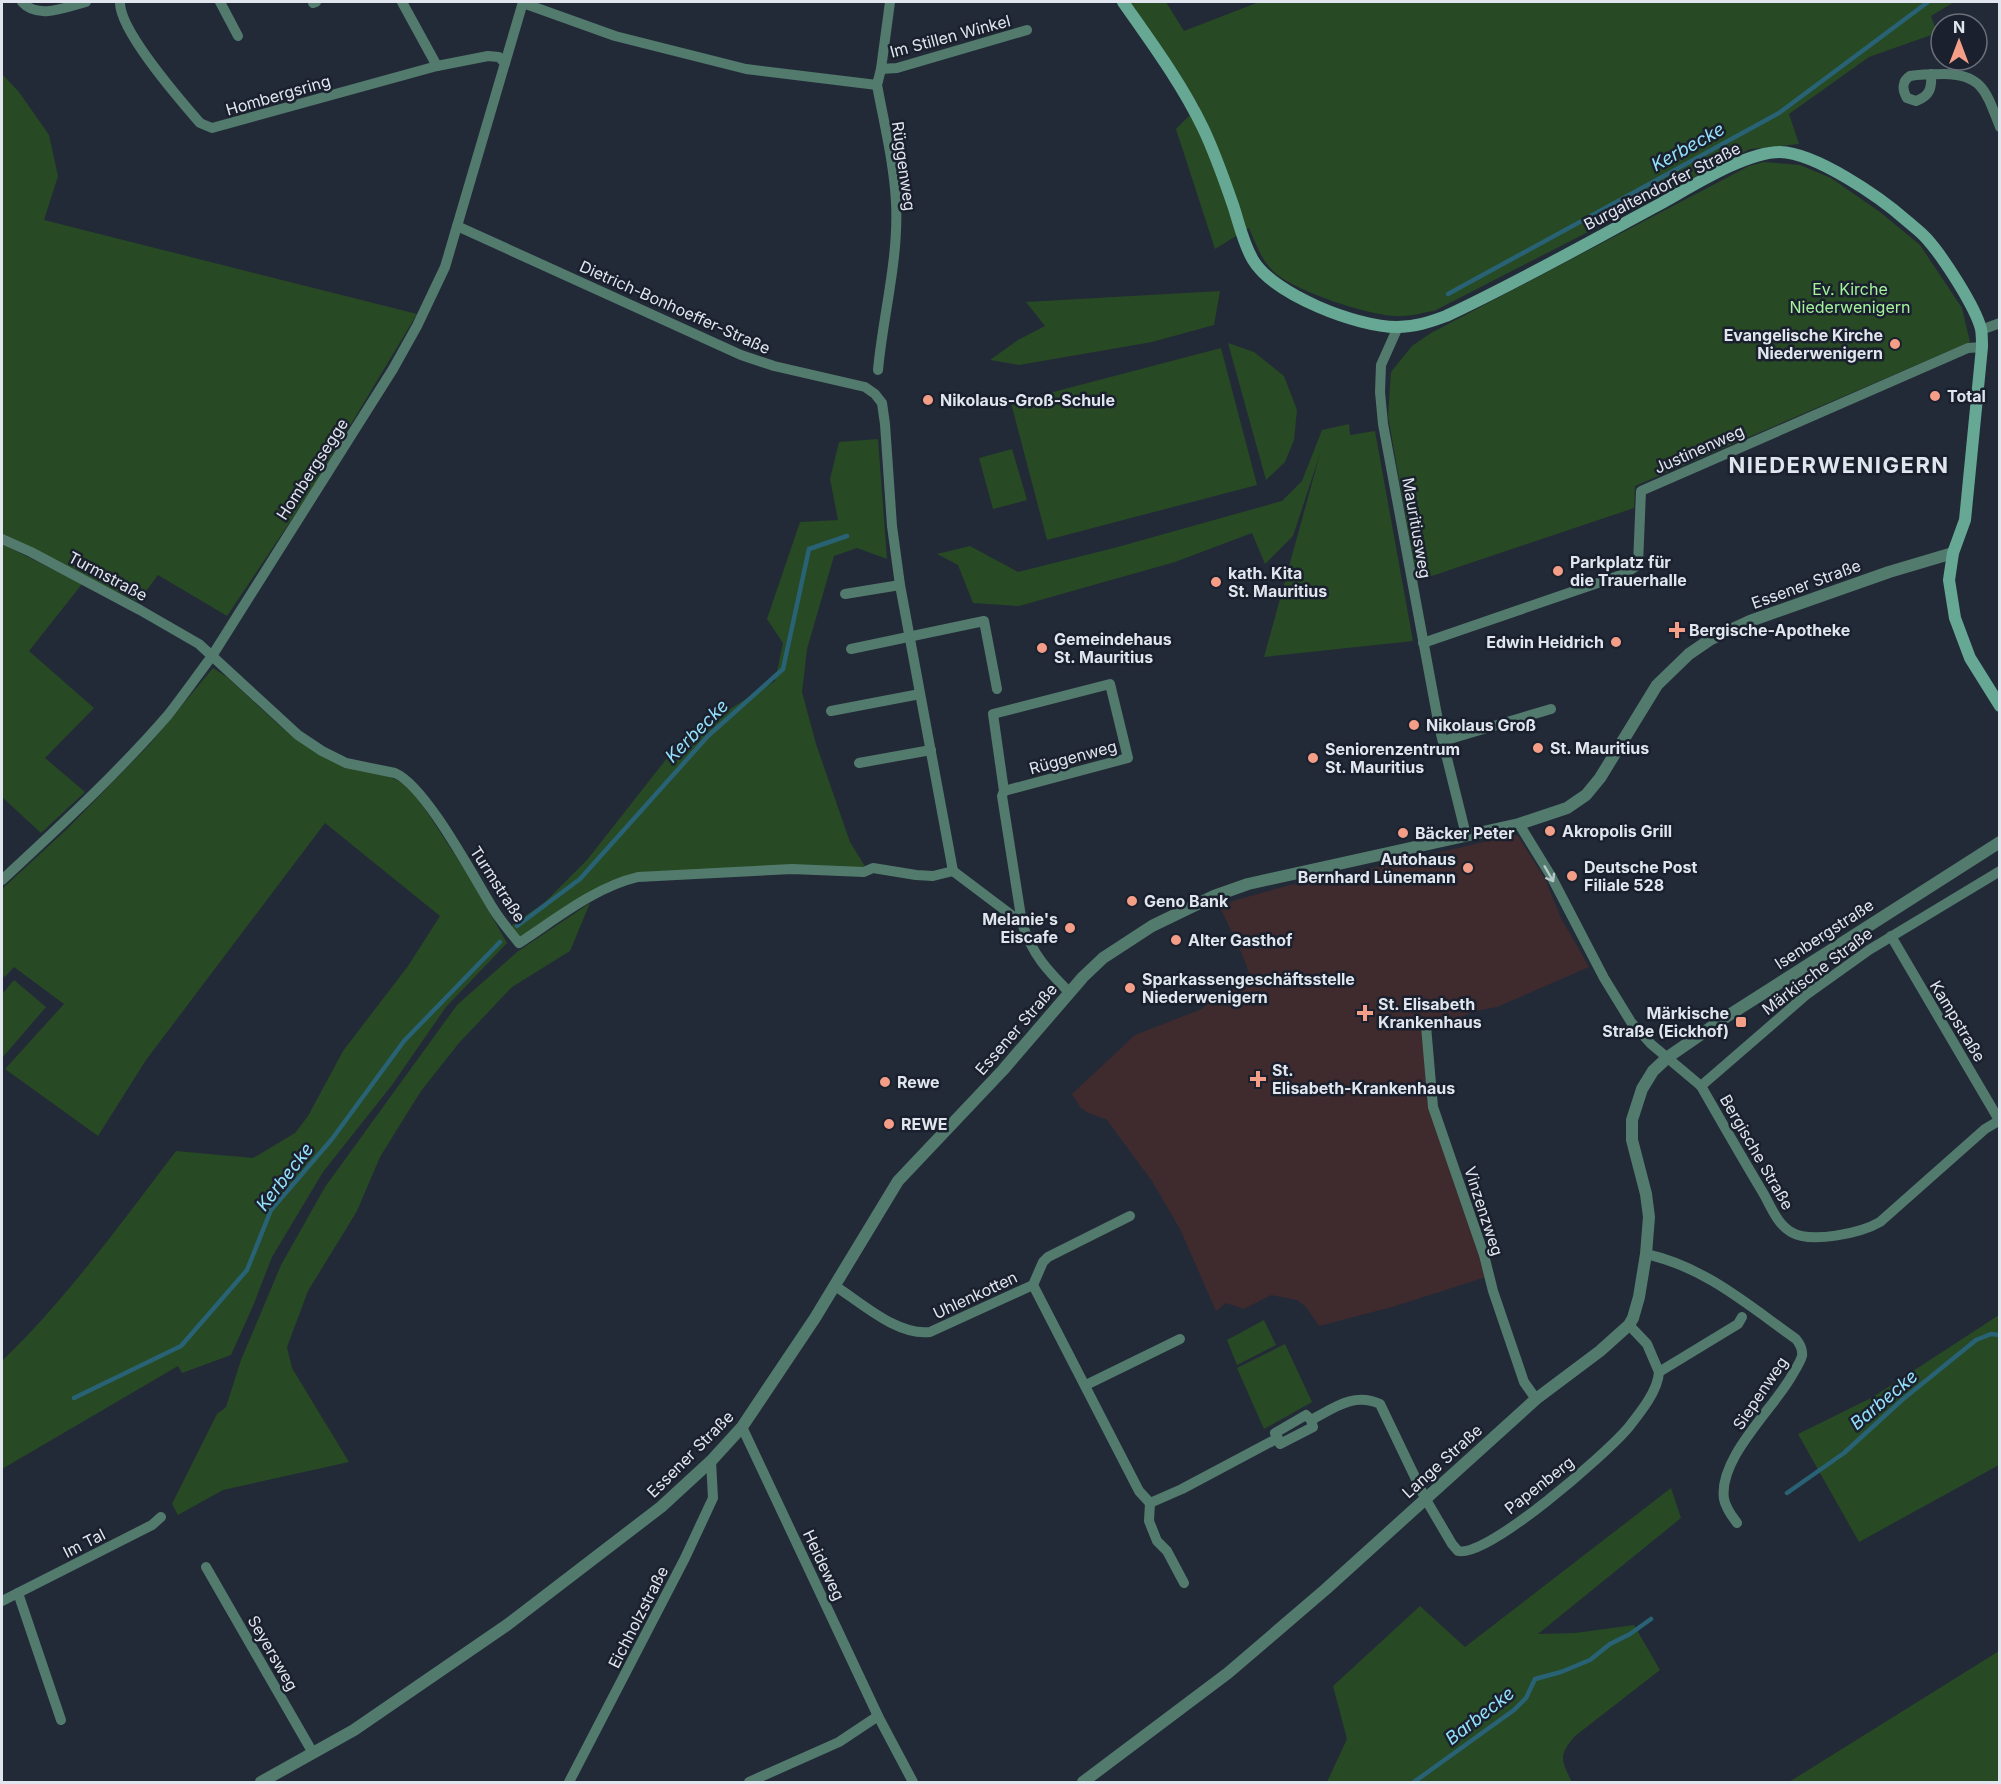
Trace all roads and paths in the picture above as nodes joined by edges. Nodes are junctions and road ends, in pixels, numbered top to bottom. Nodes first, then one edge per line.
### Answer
1 (22, 2) edge
2 (86, 2) edge
3 (120, 2) edge
4 (220, 2) edge
5 (402, 2) edge
6 (523, 2) edge
7 (890, 2) edge
8 (1123, 2) edge
9 (1027, 30) dead end
10 (238, 36) dead end
11 (505, 63) junction
12 (437, 66) junction
13 (881, 69) junction
14 (1931, 74) dead end
15 (877, 85) junction
16 (2000, 128) edge
17 (457, 226) junction
18 (2000, 323) edge
19 (1398, 327) junction
20 (1981, 330) junction
21 (1982, 347) junction
22 (878, 370) dead end
23 (2, 539) edge
24 (1953, 553) junction
25 (900, 585) junction
26 (845, 594) dead end
27 (909, 638) junction
28 (1423, 643) junction
29 (851, 650) dead end
30 (212, 656) junction
31 (997, 689) dead end
32 (920, 694) junction
33 (1999, 704) edge
34 (1551, 709) dead end
35 (831, 711) dead end
36 (1442, 739) junction
37 (931, 750) junction
38 (859, 764) dead end
39 (1004, 791) junction
40 (1520, 824) junction
41 (1466, 835) junction
42 (2000, 842) edge
43 (953, 871) junction
44 (2000, 872) edge
45 (2, 880) edge
46 (1022, 923) junction
47 (1891, 936) junction
48 (1070, 993) junction
49 (1426, 1026) dead end
50 (1668, 1057) junction
51 (1646, 1081) joint
52 (1701, 1086) junction
53 (1999, 1120) edge
54 (1130, 1216) dead end
55 (1646, 1254) junction
56 (1033, 1285) junction
57 (835, 1286) junction
58 (1742, 1317) dead end
59 (1629, 1325) junction
60 (1180, 1339) dead end
61 (1659, 1372) junction
62 (1086, 1385) junction
63 (1536, 1399) junction
64 (742, 1427) junction
65 (711, 1461) junction
66 (1425, 1498) junction
67 (1149, 1503) junction
68 (161, 1517) dead end
69 (1737, 1523) dead end
70 (206, 1567) dead end
71 (1184, 1583) dead end
72 (18, 1593) junction
73 (2, 1601) edge
74 (878, 1716) junction
75 (61, 1720) dead end
76 (314, 1753) junction
77 (261, 1782) edge
78 (569, 1782) edge
79 (749, 1782) edge
80 (913, 1782) edge
81 (1083, 1782) edge

1 - 2 street
3 - 12 street, Hombergsring
4 - 10 street
5 - 12 street
6 - 11 street, Hombergsegge
6 - 15 street
7 - 13 street, Rüggenweg
8 - 19 main road, Burgaltendorfer Straße
9 - 13 street, Im Stillen Winkel
11 - 12 street, Hombergsring
11 - 17 street, Hombergsegge
13 - 15 street, Rüggenweg
14 - 16 street
15 - 22 street, Rüggenweg
17 - 25 street, Dietrich-Bonhoeffer-Straße
17 - 30 street, Hombergsegge
18 - 20 street
19 - 20 main road, Burgaltendorfer Straße
19 - 28 street, Mauritiusweg
20 - 21 main road, Burgaltendorfer Straße
21 - 24 main road, Burgaltendorfer Straße
21 - 28 street, Justinenweg
23 - 30 street, Turmstraße
24 - 33 main road, Burgaltendorfer Straße
24 - 40 street, Essener Straße
25 - 26 street
25 - 27 street
27 - 29 street
27 - 31 street
27 - 32 street
28 - 36 street, Mauritiusweg
30 - 43 street, Turmstraße
30 - 45 street, Hombergsegge
32 - 35 street
32 - 37 street
34 - 36 street
36 - 41 street, Mauritiusweg
37 - 38 street
37 - 43 street
39 - 39 street, Rüggenweg
39 - 46 street, Rüggenweg
40 - 41 street, Essener Straße
40 -> 50 street
41 - 48 street, Essener Straße
42 - 50 street, Isenbergstraße
43 - 46 street
44 - 47 street, Märkische Straße
46 - 48 street
47 - 52 street, Märkische Straße
47 - 53 street, Kampstraße
48 - 57 street, Essener Straße
49 - 63 street, Vinzenzweg
50 - 51 street, Isenbergstraße
50 - 52 street
51 - 55 street, Lange Straße
52 - 53 street, Bergische Straße
54 - 56 street, Uhlenkotten
55 - 59 street, Lange Straße
55 - 69 street, Siepenweg
56 - 57 street, Uhlenkotten
56 - 62 street, Uhlenkotten
57 - 64 street, Essener Straße
58 - 61 street
59 - 61 street
59 - 63 street, Lange Straße
60 - 62 street
61 - 66 street, Papenberg
62 - 67 street, Uhlenkotten
63 - 66 street, Lange Straße
64 - 65 street, Essener Straße
64 - 74 street, Heideweg
65 - 76 street, Essener Straße
65 - 78 street, Eichholzstraße
66 - 67 street
66 - 81 street, Lange Straße
67 - 71 street, Uhlenkotten
68 - 72 street, Im Tal
70 - 76 street, Seyersweg
72 - 73 street, Im Tal
72 - 75 street
74 - 79 street
74 - 80 street, Heideweg
76 - 77 street, Essener Straße

